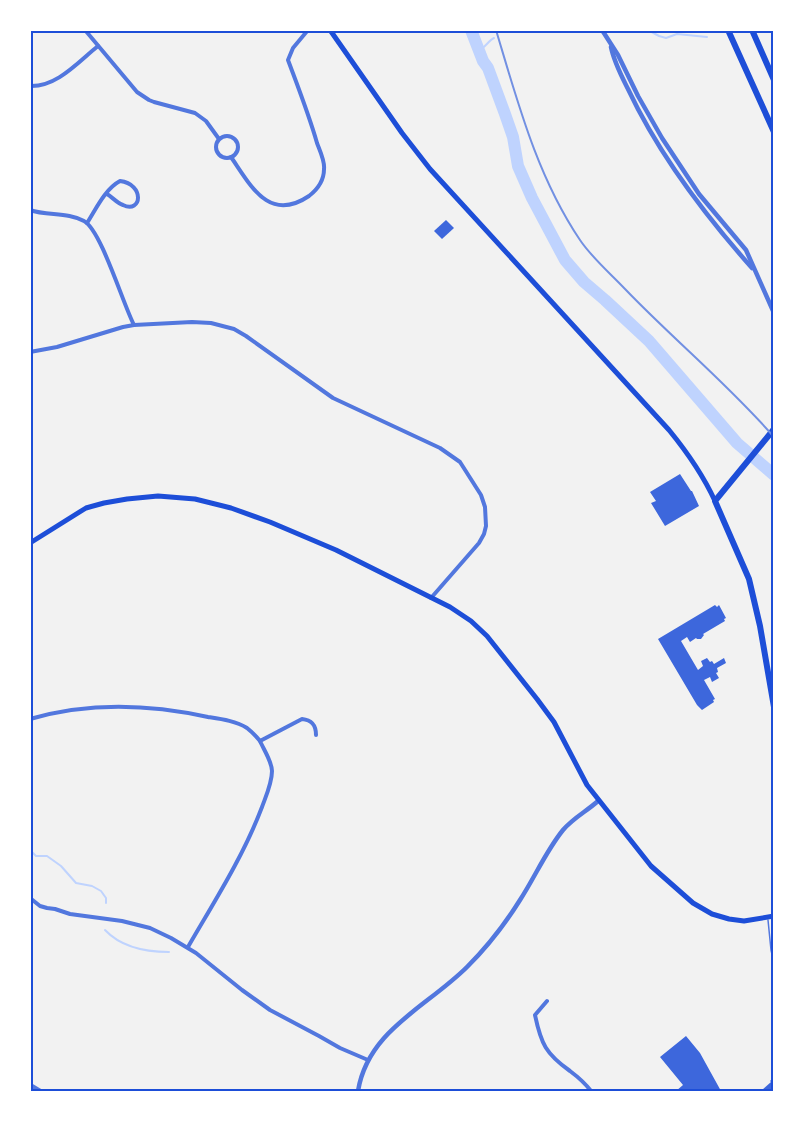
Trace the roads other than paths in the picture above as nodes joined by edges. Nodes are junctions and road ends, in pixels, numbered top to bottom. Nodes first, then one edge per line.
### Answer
1 (85, 30) edge
2 (308, 30) edge
3 (330, 30) edge
4 (602, 30) edge
5 (729, 30) edge
6 (752, 30) edge
7 (98, 46) junction
8 (774, 80) edge
9 (30, 86) edge
10 (774, 132) edge
11 (221, 138) junction
12 (231, 157) junction
13 (107, 194) junction
14 (30, 210) edge
15 (87, 223) junction
16 (774, 313) edge
17 (134, 325) junction
18 (30, 352) edge
19 (774, 429) edge
20 (715, 501) junction
21 (30, 543) edge
22 (431, 598) junction
23 (774, 707) edge
24 (30, 719) edge
25 (316, 735) dead end
26 (260, 741) junction
27 (598, 801) junction
28 (30, 898) edge
29 (771, 917) edge
30 (188, 947) junction
31 (774, 963) edge
32 (547, 1001) dead end
33 (368, 1060) junction
34 (358, 1091) edge
35 (591, 1091) edge

1 - 7 street
2 - 12 street
3 - 20 main road
4 - 16 street
5 - 10 highway
6 - 8 highway
7 - 9 street
7 - 11 street
11 - 12 street
11 - 12 street
13 - 13 street
13 - 15 street
14 - 15 street
15 - 17 street
17 - 18 street
17 - 22 street
19 - 20 highway
20 - 23 highway
21 - 22 main road
22 - 27 main road
24 - 26 street
25 - 26 street
26 - 30 street
27 - 29 main road
27 - 33 street
28 - 30 street
29 - 31 lane
30 - 33 street
32 - 35 street
33 - 34 street

